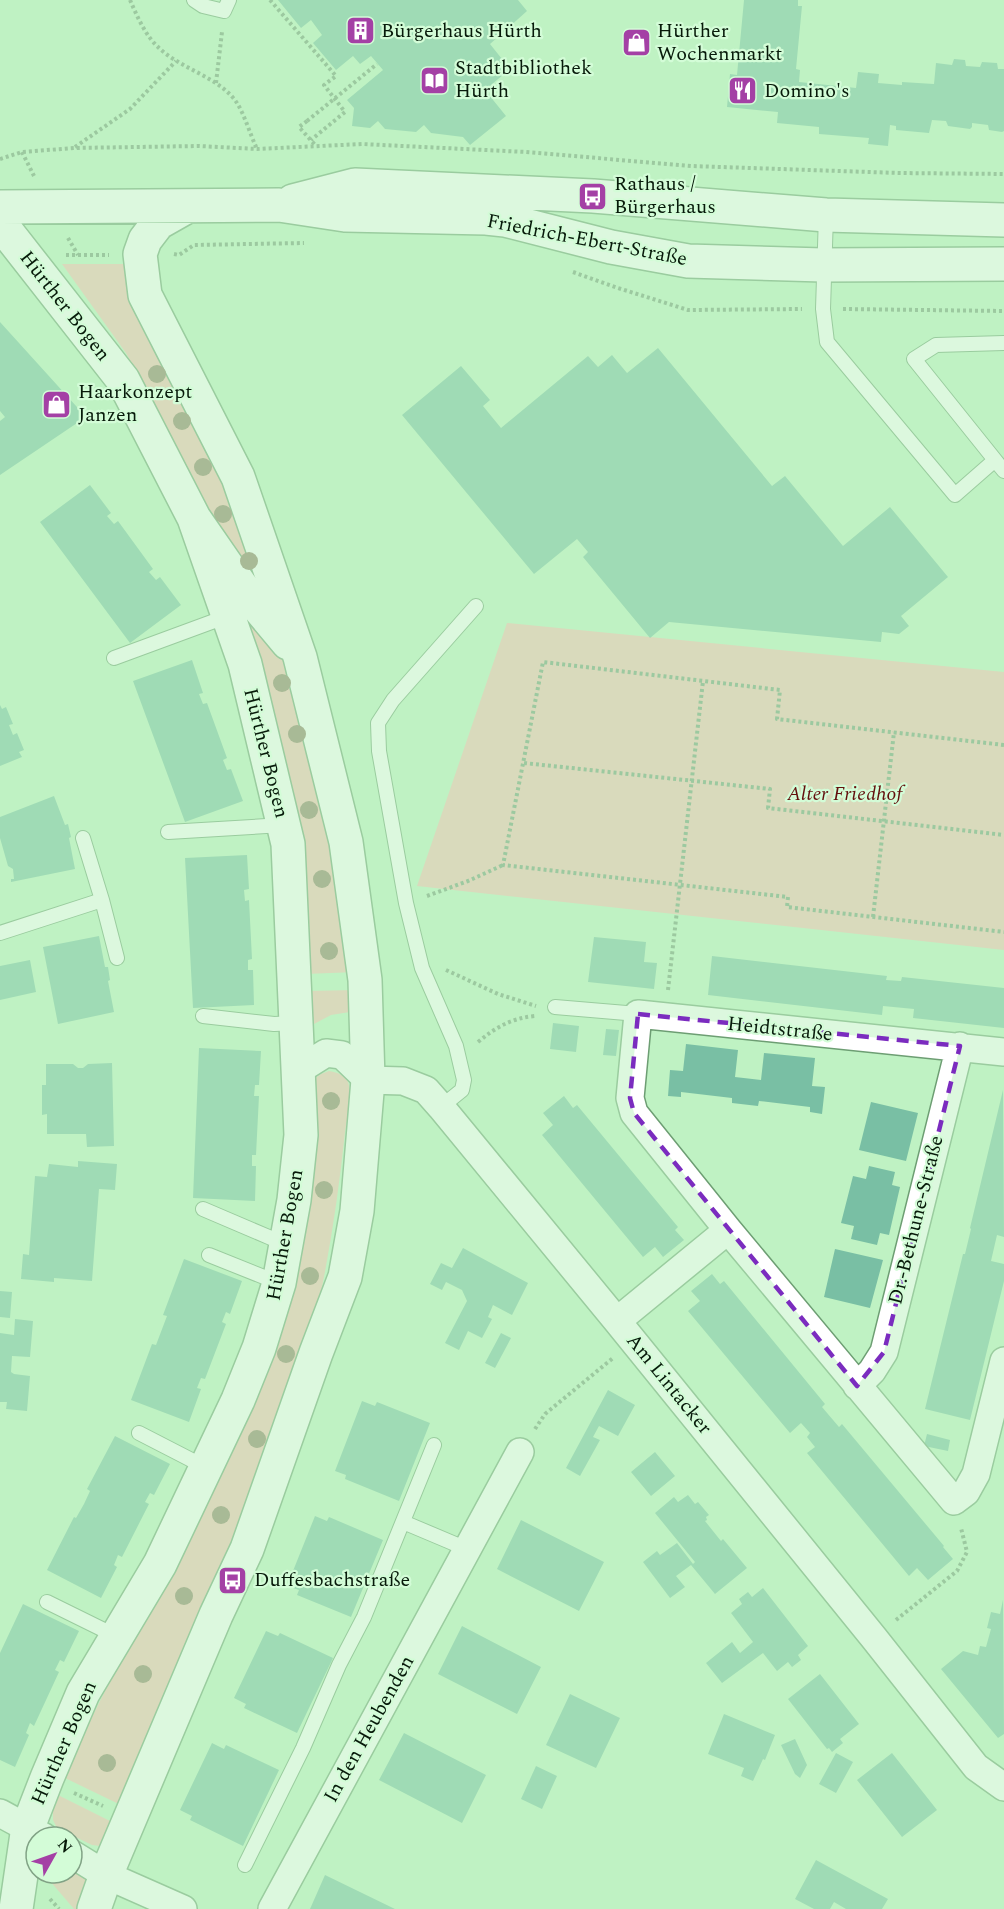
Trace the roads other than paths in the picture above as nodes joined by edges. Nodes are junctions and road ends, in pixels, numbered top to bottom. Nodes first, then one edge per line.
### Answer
1 (194, 0) edge
2 (226, 5) edge
3 (279, 205) junction
4 (188, 206) junction
5 (0, 207) edge
6 (826, 214) junction
7 (1004, 220) edge
8 (0, 224) edge
9 (1004, 264) edge
10 (823, 265) junction
11 (1004, 343) edge
12 (1000, 465) edge
13 (194, 518) junction
14 (476, 606) dead end
15 (228, 616) junction
16 (300, 657) junction
17 (114, 658) dead end
18 (284, 825) junction
19 (168, 832) dead end
20 (83, 838) dead end
21 (102, 900) junction
22 (0, 933) edge
23 (117, 958) dead end
24 (555, 1007) road end
25 (638, 1014) junction
26 (203, 1016) dead end
27 (297, 1023) junction
28 (960, 1046) junction
29 (1004, 1052) edge
30 (299, 1070) junction
31 (368, 1080) junction
32 (441, 1107) junction
33 (203, 1209) dead end
34 (729, 1230) junction
35 (286, 1241) junction
36 (209, 1255) dead end
37 (279, 1283) junction
38 (625, 1331) junction
39 (1004, 1361) edge
40 (857, 1386) junction
41 (139, 1433) dead end
42 (434, 1445) dead end
43 (520, 1452) road end
44 (207, 1468) junction
45 (403, 1522) junction
46 (467, 1549) junction
47 (47, 1602) dead end
48 (118, 1637) junction
49 (1004, 1787) edge
50 (24, 1825) edge
51 (24, 1826) edge
52 (84, 1861) edge
53 (245, 1864) dead end
54 (106, 1875) junction
55 (16, 1909) edge
56 (94, 1909) edge
57 (183, 1909) edge
58 (272, 1909) edge

1 - 2 lane
3 - 4 street, Friedrich-Ebert-Straße
3 - 6 street, Friedrich-Ebert-Straße
3 - 10 street, Friedrich-Ebert-Straße
4 - 5 street, Friedrich-Ebert-Straße
4 - 16 street, Hürther Bogen
6 - 7 street, Friedrich-Ebert-Straße
6 - 10 lane
8 - 13 street, Hürther Bogen
9 - 10 street, Friedrich-Ebert-Straße
10 - 12 lane
11 - 12 lane
13 - 15 street, Hürther Bogen
13 - 16 street, Hürther Bogen
14 - 32 lane
15 - 17 lane
15 - 18 street, Hürther Bogen
16 - 31 street, Hürther Bogen
18 - 19 lane
18 - 27 street, Hürther Bogen
20 - 21 lane
21 - 22 lane
21 - 23 lane
24 - 25 lane, Heidtstraße
25 - 28 street, Heidtstraße
25 - 34 street
26 - 27 lane
27 - 30 street, Hürther Bogen
28 - 29 street, Heidtstraße
28 - 40 street, Dr.-Bethune-Straße
30 - 31 street
30 - 35 street, Hürther Bogen
31 - 32 street, Am Lintacker
31 - 54 street, Hürther Bogen
32 - 38 street, Am Lintacker
33 - 35 lane
34 - 38 street
34 - 40 street
35 - 37 street, Hürther Bogen
36 - 37 lane
37 - 44 street, Hürther Bogen
38 - 49 street, Am Lintacker
39 - 40 street
41 - 44 lane
42 - 45 lane
43 - 46 street, In den Heubenden
44 - 48 street, Hürther Bogen
45 - 46 lane
45 - 53 lane
46 - 58 street, In den Heubenden
47 - 48 lane
48 - 50 street, Hürther Bogen
51 - 55 street, Hürther Bogen
52 - 54 street
54 - 56 street, Hürther Bogen
54 - 57 street

